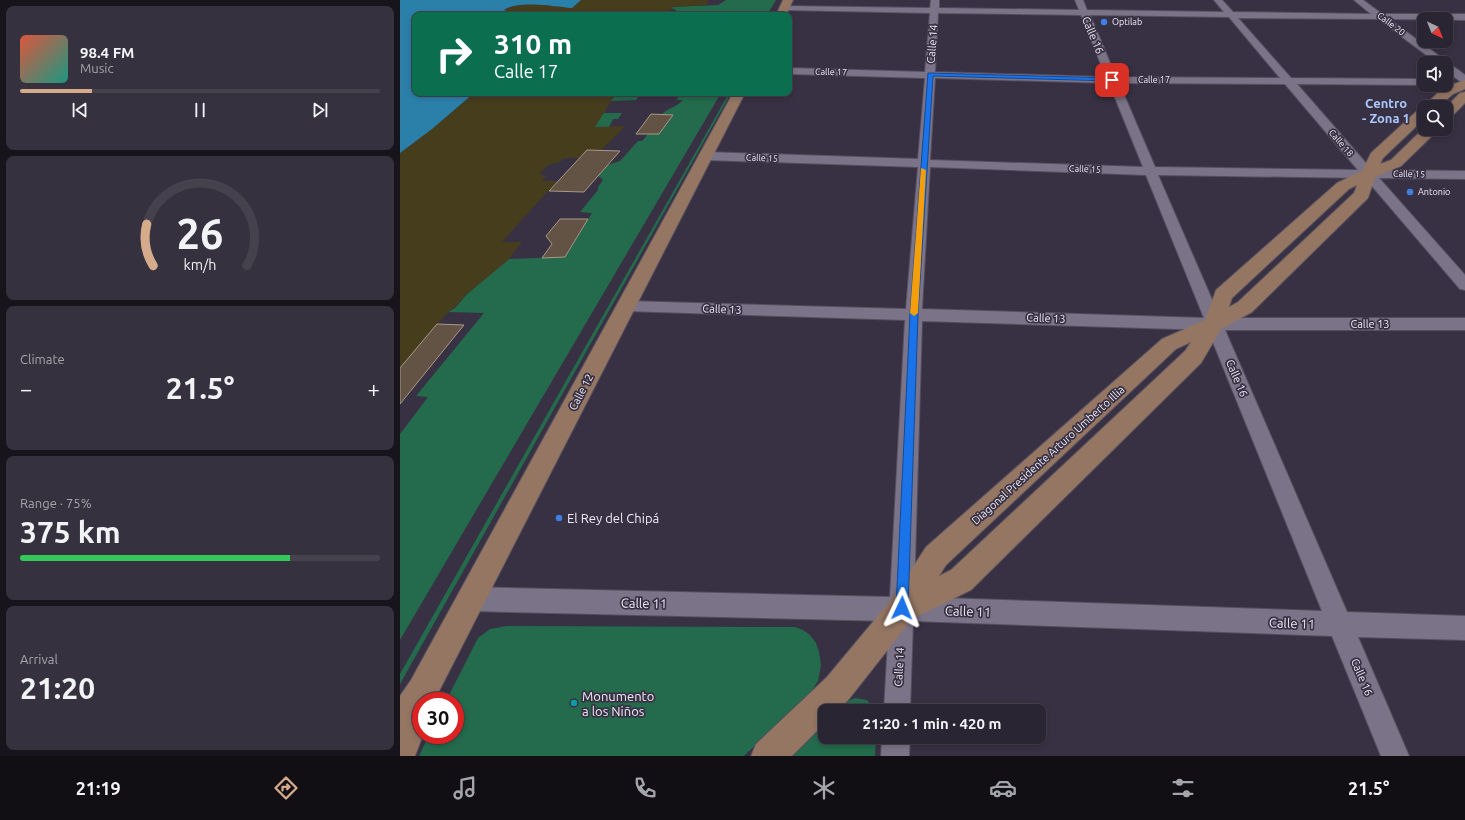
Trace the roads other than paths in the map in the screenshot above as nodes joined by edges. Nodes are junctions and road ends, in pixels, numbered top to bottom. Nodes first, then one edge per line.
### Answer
1 (1218, 0) edge
2 (1358, 0) edge
3 (934, 5) edge
4 (1081, 6) edge
5 (784, 8) edge
6 (1232, 15) junction
7 (1379, 16) junction
8 (1465, 17) edge
9 (1433, 56) edge
10 (792, 71) edge
11 (1453, 72) edge
12 (930, 74) junction
13 (1112, 80) junction
14 (1287, 81) junction
15 (1417, 82) edge
16 (1453, 82) edge
17 (1465, 82) edge
18 (737, 96) edge
19 (1465, 96) edge
20 (1438, 100) edge
21 (1453, 107) edge
22 (1417, 118) edge
23 (1424, 136) edge
24 (706, 156) junction
25 (923, 163) junction
26 (1150, 171) junction
27 (1368, 174) junction
28 (1465, 175) edge
29 (1465, 285) edge
30 (626, 306) junction
31 (914, 314) junction
32 (1214, 324) junction
33 (1465, 324) edge
34 (471, 599) junction
35 (902, 608) junction
36 (1340, 625) junction
37 (1465, 628) edge
38 (422, 691) junction
39 (897, 704) edge
40 (400, 725) edge
41 (896, 744) edge
42 (400, 752) edge
43 (768, 756) edge
44 (895, 756) edge
45 (1395, 756) edge

1 - 6 street, Calle 18
2 - 7 street, Calle 20
3 - 4 street
3 - 5 street
3 - 12 street, Calle 14
4 - 6 street
4 - 13 street, Calle 16
6 - 7 street
6 - 14 street, Calle 18
7 - 8 street
7 - 9 street, Calle 20
10 - 12 street, Calle 17
11 - 17 street
12 - 13 street, Calle 17
12 - 25 street, Calle 14
13 - 14 street, Calle 17
13 - 26 street, Calle 16
14 - 15 street, Calle 17
14 - 27 street, Calle 18
16 - 17 street
17 - 20 main road
18 - 24 main road, Calle 12
19 - 21 main road
22 - 27 main road, Diagonal Presidente Arturo Umberto Illia
23 - 27 main road
24 - 25 street, Calle 15
24 - 30 main road, Calle 12
25 - 26 street, Calle 15
25 - 31 street, Calle 14
26 - 27 street, Calle 15
26 - 32 street, Calle 16
27 - 28 street, Calle 15
27 - 29 street, Calle 18
27 - 32 main road, Diagonal Presidente Arturo Umberto Illia
30 - 31 street, Calle 13
30 - 34 main road, Calle 12
31 - 32 street, Calle 13
31 - 35 street, Calle 14
32 - 33 street, Calle 13
32 - 35 main road, Diagonal Presidente Arturo Umberto Illia
32 - 35 main road, Diagonal Presidente Arturo Umberto Illia
32 - 36 street, Calle 16
34 - 35 street, Calle 11
34 - 38 main road, Calle 12
35 - 36 street, Calle 11
35 - 39 street, Calle 14
35 - 43 main road, Diagonal Presidente Arturo Umberto Illia
36 - 37 street, Calle 11
36 - 45 street, Calle 16
38 - 40 main road
38 - 42 main road
41 - 44 street

